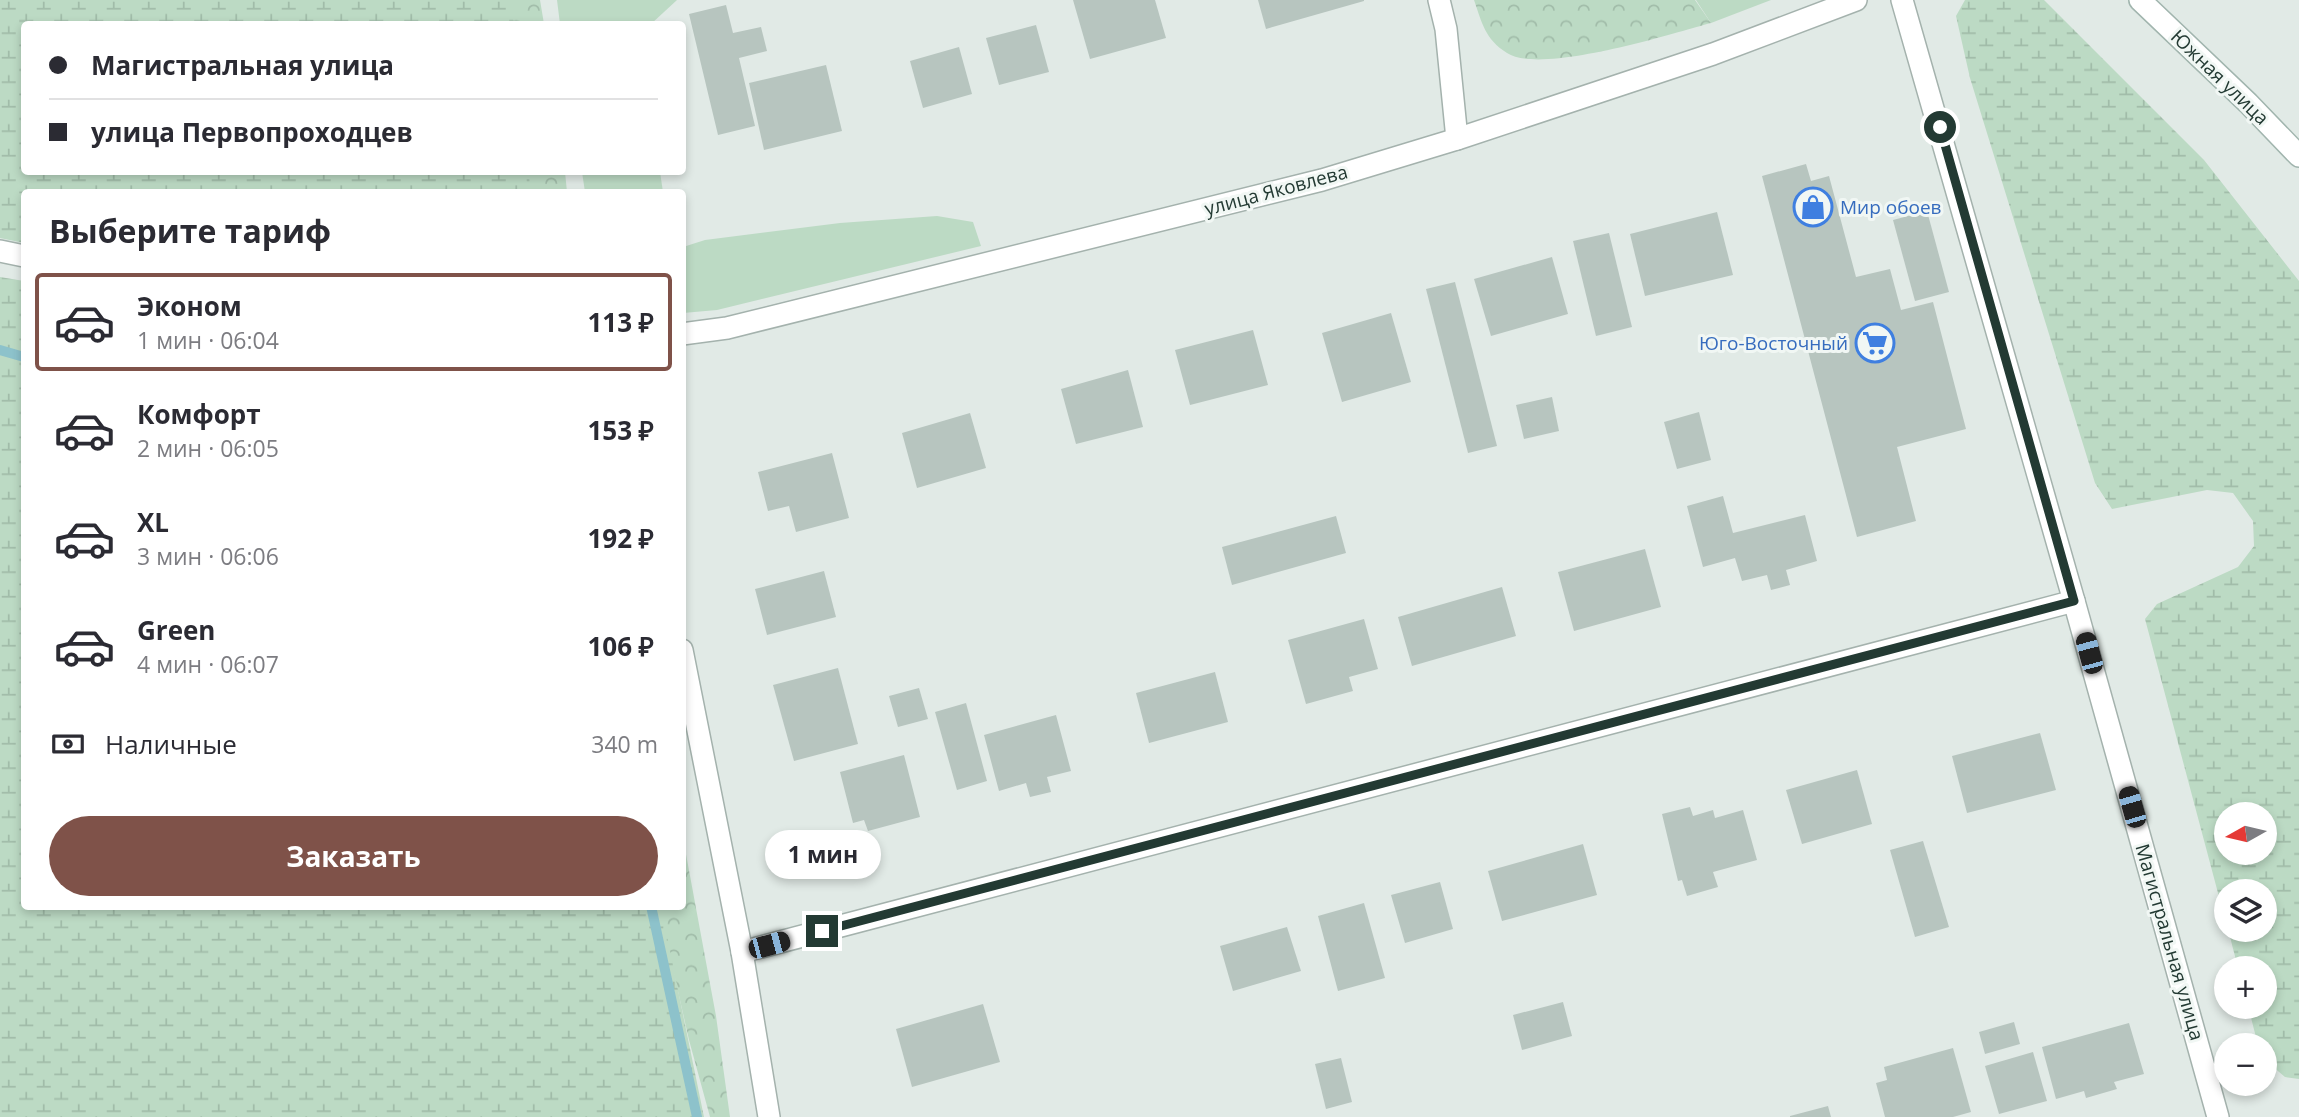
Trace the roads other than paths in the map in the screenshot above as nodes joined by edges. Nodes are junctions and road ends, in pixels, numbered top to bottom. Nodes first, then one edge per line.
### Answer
1 (1439, 0) edge
2 (1856, 0) edge
3 (1902, 0) edge
4 (2140, 0) edge
5 (1457, 139) junction
6 (2299, 156) edge
7 (0, 251) edge
8 (21, 255) edge
9 (686, 333) edge
10 (2074, 601) junction
11 (686, 670) edge
12 (742, 952) junction
13 (769, 1117) edge
14 (2218, 1117) edge

1 - 5 street
2 - 5 street, улица Яковлева
3 - 10 street, Магистральная улица
4 - 6 street, Южная улица
5 - 9 street, улица Яковлева
7 - 8 street
10 - 12 street
10 - 14 street, Магистральная улица
11 - 12 street
12 - 13 street

